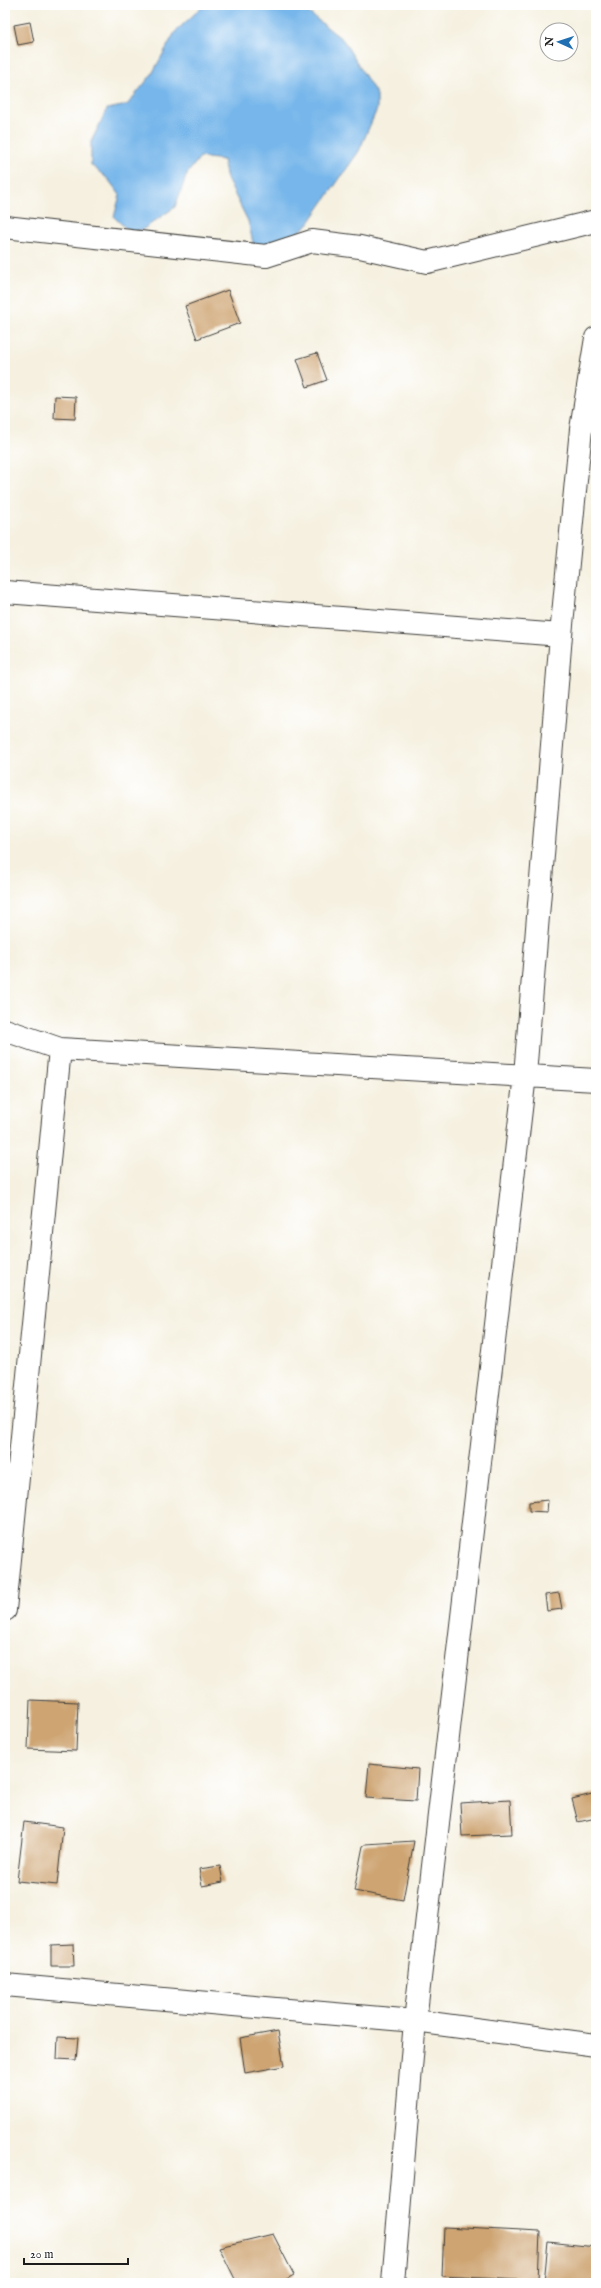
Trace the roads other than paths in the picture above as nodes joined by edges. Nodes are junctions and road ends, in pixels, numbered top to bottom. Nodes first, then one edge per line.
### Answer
1 (596, 221) edge
2 (5, 227) edge
3 (596, 338) edge
4 (5, 592) edge
5 (561, 635) junction
6 (5, 1030) edge
7 (60, 1049) junction
8 (525, 1075) junction
9 (596, 1080) edge
10 (5, 1610) edge
11 (5, 1985) edge
12 (415, 2021) junction
13 (596, 2045) edge
14 (393, 2283) edge

1 - 2 street
3 - 5 street
4 - 5 street
5 - 8 street
6 - 7 street
7 - 8 street
7 - 10 street
8 - 9 street
8 - 12 street
11 - 12 street
12 - 13 street
12 - 14 street

